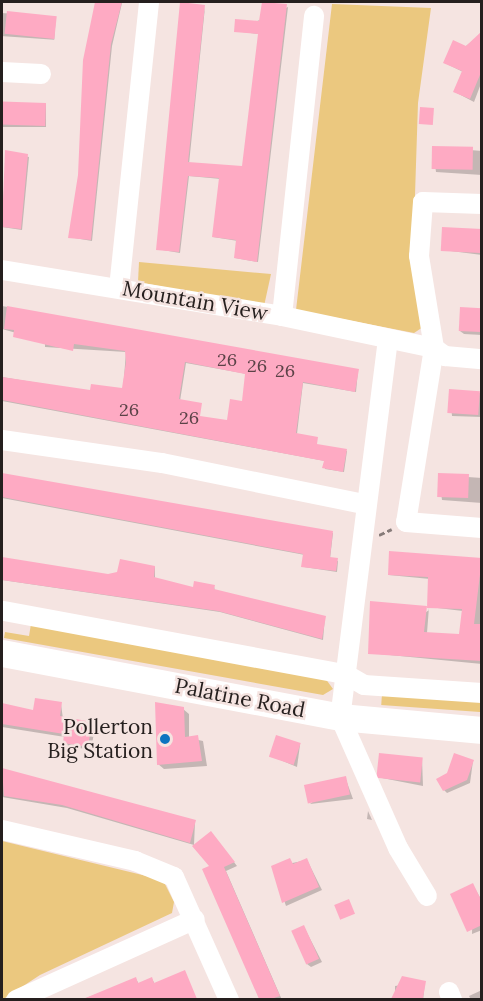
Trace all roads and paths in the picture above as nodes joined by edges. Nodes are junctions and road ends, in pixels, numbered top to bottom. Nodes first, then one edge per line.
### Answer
1 (149, 2) edge
2 (314, 16) dead end
3 (2, 72) edge
4 (41, 75) dead end
5 (482, 204) edge
6 (2, 270) edge
7 (119, 288) junction
8 (282, 316) junction
9 (388, 339) junction
10 (434, 348) junction
11 (482, 359) edge
12 (2, 440) edge
13 (363, 504) junction
14 (482, 528) edge
15 (4, 611) dead end
16 (2, 653) edge
17 (345, 674) junction
18 (482, 693) edge
19 (340, 717) junction
20 (482, 730) edge
21 (2, 830) edge
22 (428, 896) dead end
23 (195, 919) junction
24 (16, 999) edge
25 (229, 999) edge

1 - 7 street
2 - 8 street
3 - 4 street
5 - 10 street
6 - 7 street, Mountain View
7 - 8 street, Mountain View
8 - 9 street, Mountain View
9 - 10 street, Mountain View
9 - 13 street
10 - 11 street, Mountain View
10 - 14 street
12 - 13 street
13 - 17 street
15 - 17 street
16 - 19 street, Palatine Road
17 - 18 street
17 - 19 street
19 - 20 street, Palatine Road
19 - 22 street
21 - 23 street
23 - 24 street
23 - 25 street

